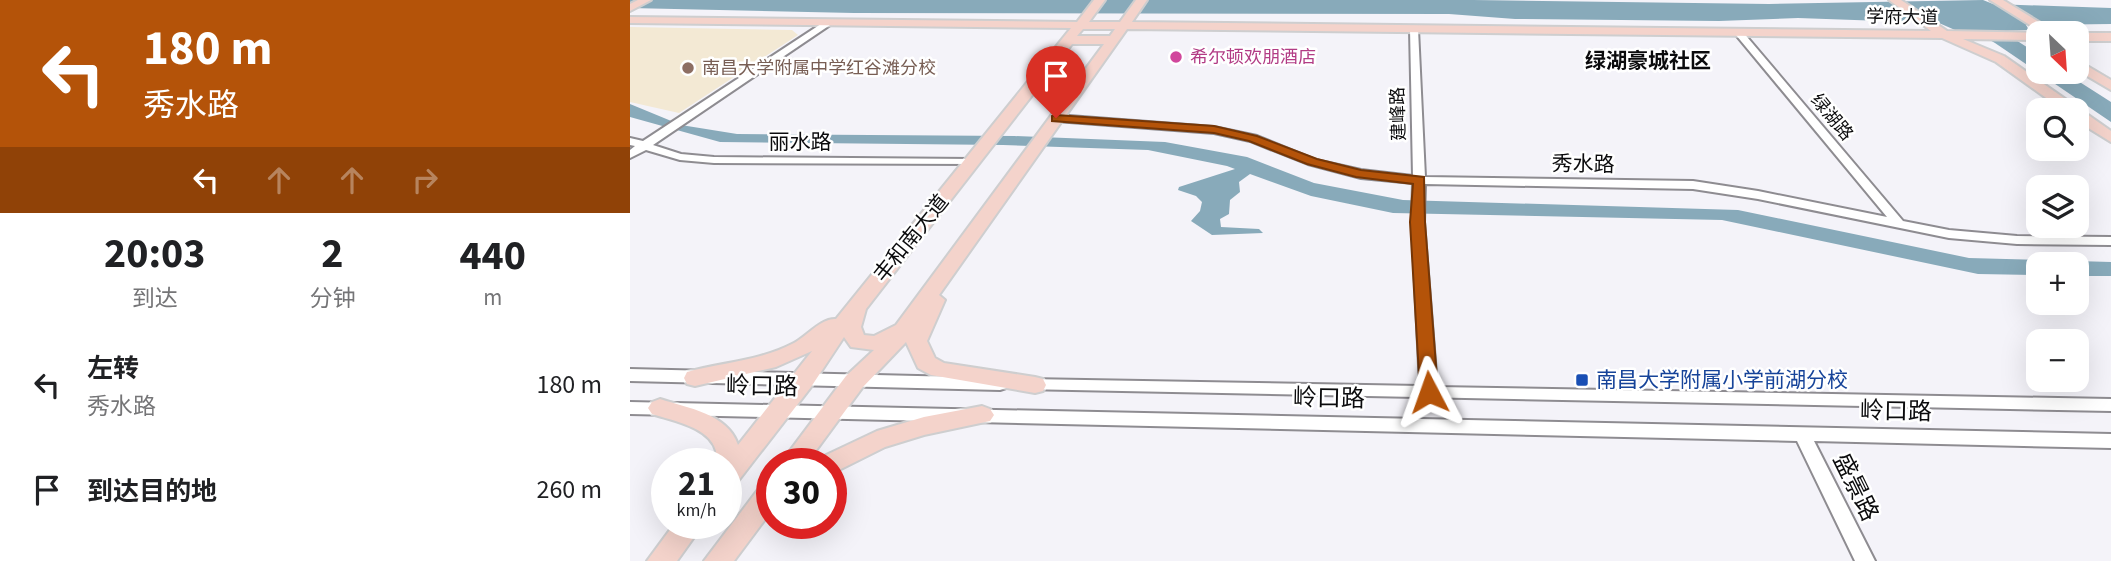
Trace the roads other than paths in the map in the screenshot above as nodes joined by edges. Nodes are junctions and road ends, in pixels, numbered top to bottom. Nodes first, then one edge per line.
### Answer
1 (646, 0) edge
2 (1100, 0) edge
3 (1142, 0) edge
4 (1895, 0) edge
5 (1996, 1) edge
6 (630, 8) edge
7 (630, 20) edge
8 (2026, 21) edge
9 (827, 23) junction
10 (1125, 23) junction
11 (1081, 24) junction
12 (1015, 25) junction
13 (1198, 27) junction
14 (1414, 29) junction
15 (1739, 33) junction
16 (1944, 35) junction
17 (2026, 35) edge
18 (2090, 37) edge
19 (2111, 37) edge
20 (1113, 40) junction
21 (1066, 42) junction
22 (1101, 56) junction
23 (2090, 72) edge
24 (2111, 86) edge
25 (2055, 98) edge
26 (1056, 118) junction
27 (2089, 122) edge
28 (2111, 138) edge
29 (630, 141) edge
30 (646, 145) junction
31 (630, 155) edge
32 (976, 157) junction
33 (1419, 180) junction
34 (1898, 223) junction
35 (913, 236) junction
36 (2111, 241) edge
37 (951, 264) junction
38 (889, 267) junction
39 (857, 306) junction
40 (921, 306) junction
41 (851, 334) junction
42 (630, 376) edge
43 (695, 377) junction
44 (803, 381) junction
45 (854, 382) junction
46 (1035, 385) junction
47 (1429, 392) junction
48 (2111, 405) edge
49 (630, 408) edge
50 (660, 408) junction
51 (779, 411) junction
52 (831, 411) junction
53 (982, 415) junction
54 (1802, 434) junction
55 (2111, 441) edge
56 (727, 448) edge
57 (804, 448) edge
58 (847, 456) edge
59 (742, 458) edge
60 (756, 511) edge
61 (756, 518) edge
62 (744, 527) junction
63 (678, 539) edge
64 (661, 561) edge
65 (718, 561) edge
66 (1865, 561) edge

1 - 6 main road
2 - 11 main road, 丰和南大道
3 - 10 main road
4 - 16 main road
5 - 8 main road
7 - 9 main road, 学府大道
9 - 12 main road, 学府大道
9 - 30 street
10 - 11 main road, 学府大道
10 - 13 main road, 学府大道
10 - 20 main road
11 - 12 main road, 学府大道
11 - 21 main road, 丰和南大道
12 - 21 main road
13 - 14 main road, 学府大道
13 - 22 main road
14 - 15 main road, 学府大道
14 - 33 street, 建峰路
15 - 16 main road, 学府大道
15 - 34 street, 绿湖路
16 - 17 main road, 学府大道
16 - 25 main road
18 - 19 main road
20 - 21 main road
20 - 22 main road
21 - 32 main road, 丰和南大道
22 - 26 main road
23 - 24 main road
26 - 33 street, 秀水路
26 - 37 main road
27 - 28 main road
29 - 30 street, 丽水路
30 - 31 street
30 - 32 street, 丽水路
32 - 35 main road, 丰和南大道
33 - 34 street, 秀水路
33 - 47 street, 建峰路
34 - 36 street, 秀水路
35 - 38 main road, 丰和南大道
35 - 41 main road
37 - 40 main road
37 - 46 main road
38 - 39 main road, 丰和南大道
38 - 43 main road
39 - 41 main road
39 - 44 main road, 丰和南大道
40 - 41 main road
40 - 45 main road
41 - 44 main road
42 - 43 street, 岭口路
43 - 44 street, 岭口路
44 - 45 street, 岭口路
44 - 51 main road, 丰和南大道
45 - 46 street, 岭口路
45 - 52 main road
46 - 47 street, 岭口路
47 - 48 street, 岭口路
49 - 50 street, 岭口路
50 - 51 street, 岭口路
50 - 56 main road
51 - 52 street, 岭口路
51 - 59 main road, 丰和南大道
52 - 53 street, 岭口路
52 - 57 main road
53 - 54 street, 岭口路
53 - 58 main road
54 - 55 street, 岭口路
54 - 66 street, 盛景路
60 - 62 main road
61 - 62 main road
62 - 65 main road
63 - 64 main road

